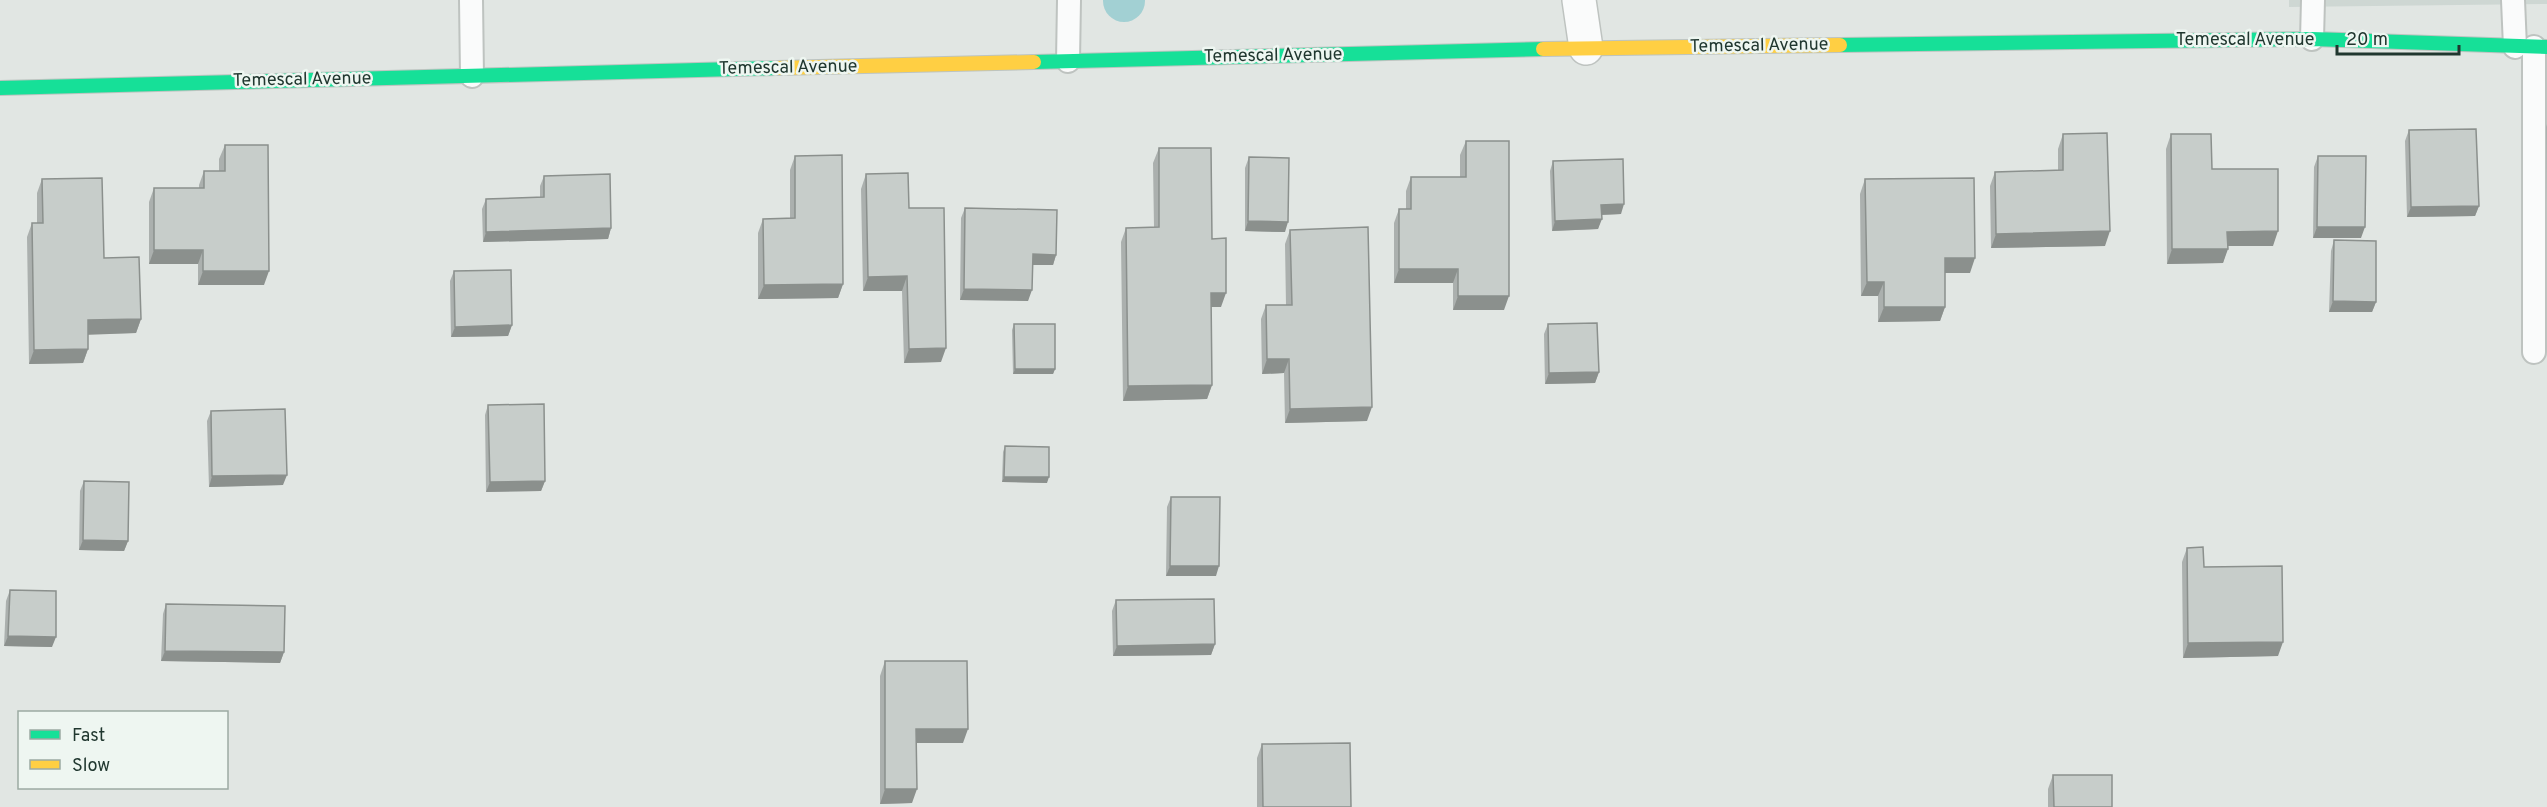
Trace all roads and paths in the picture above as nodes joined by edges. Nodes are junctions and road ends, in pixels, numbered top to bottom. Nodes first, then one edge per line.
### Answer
1 (471, 0) edge
2 (1069, 0) edge
3 (1579, 0) edge
4 (2313, 0) edge
5 (2513, 0) edge
6 (2312, 39) junction
7 (2532, 47) edge
8 (1586, 48) junction
9 (1068, 61) junction
10 (472, 76) junction
11 (0, 88) edge
12 (2534, 352) dead end

1 - 10 lane
2 - 9 lane
3 - 8 street
4 - 6 lane
5 - 7 lane
6 - 7 street, Temescal Avenue
6 - 8 street, Temescal Avenue
7 - 12 lane
8 - 9 street, Temescal Avenue
9 - 10 street, Temescal Avenue
10 - 11 street, Temescal Avenue

